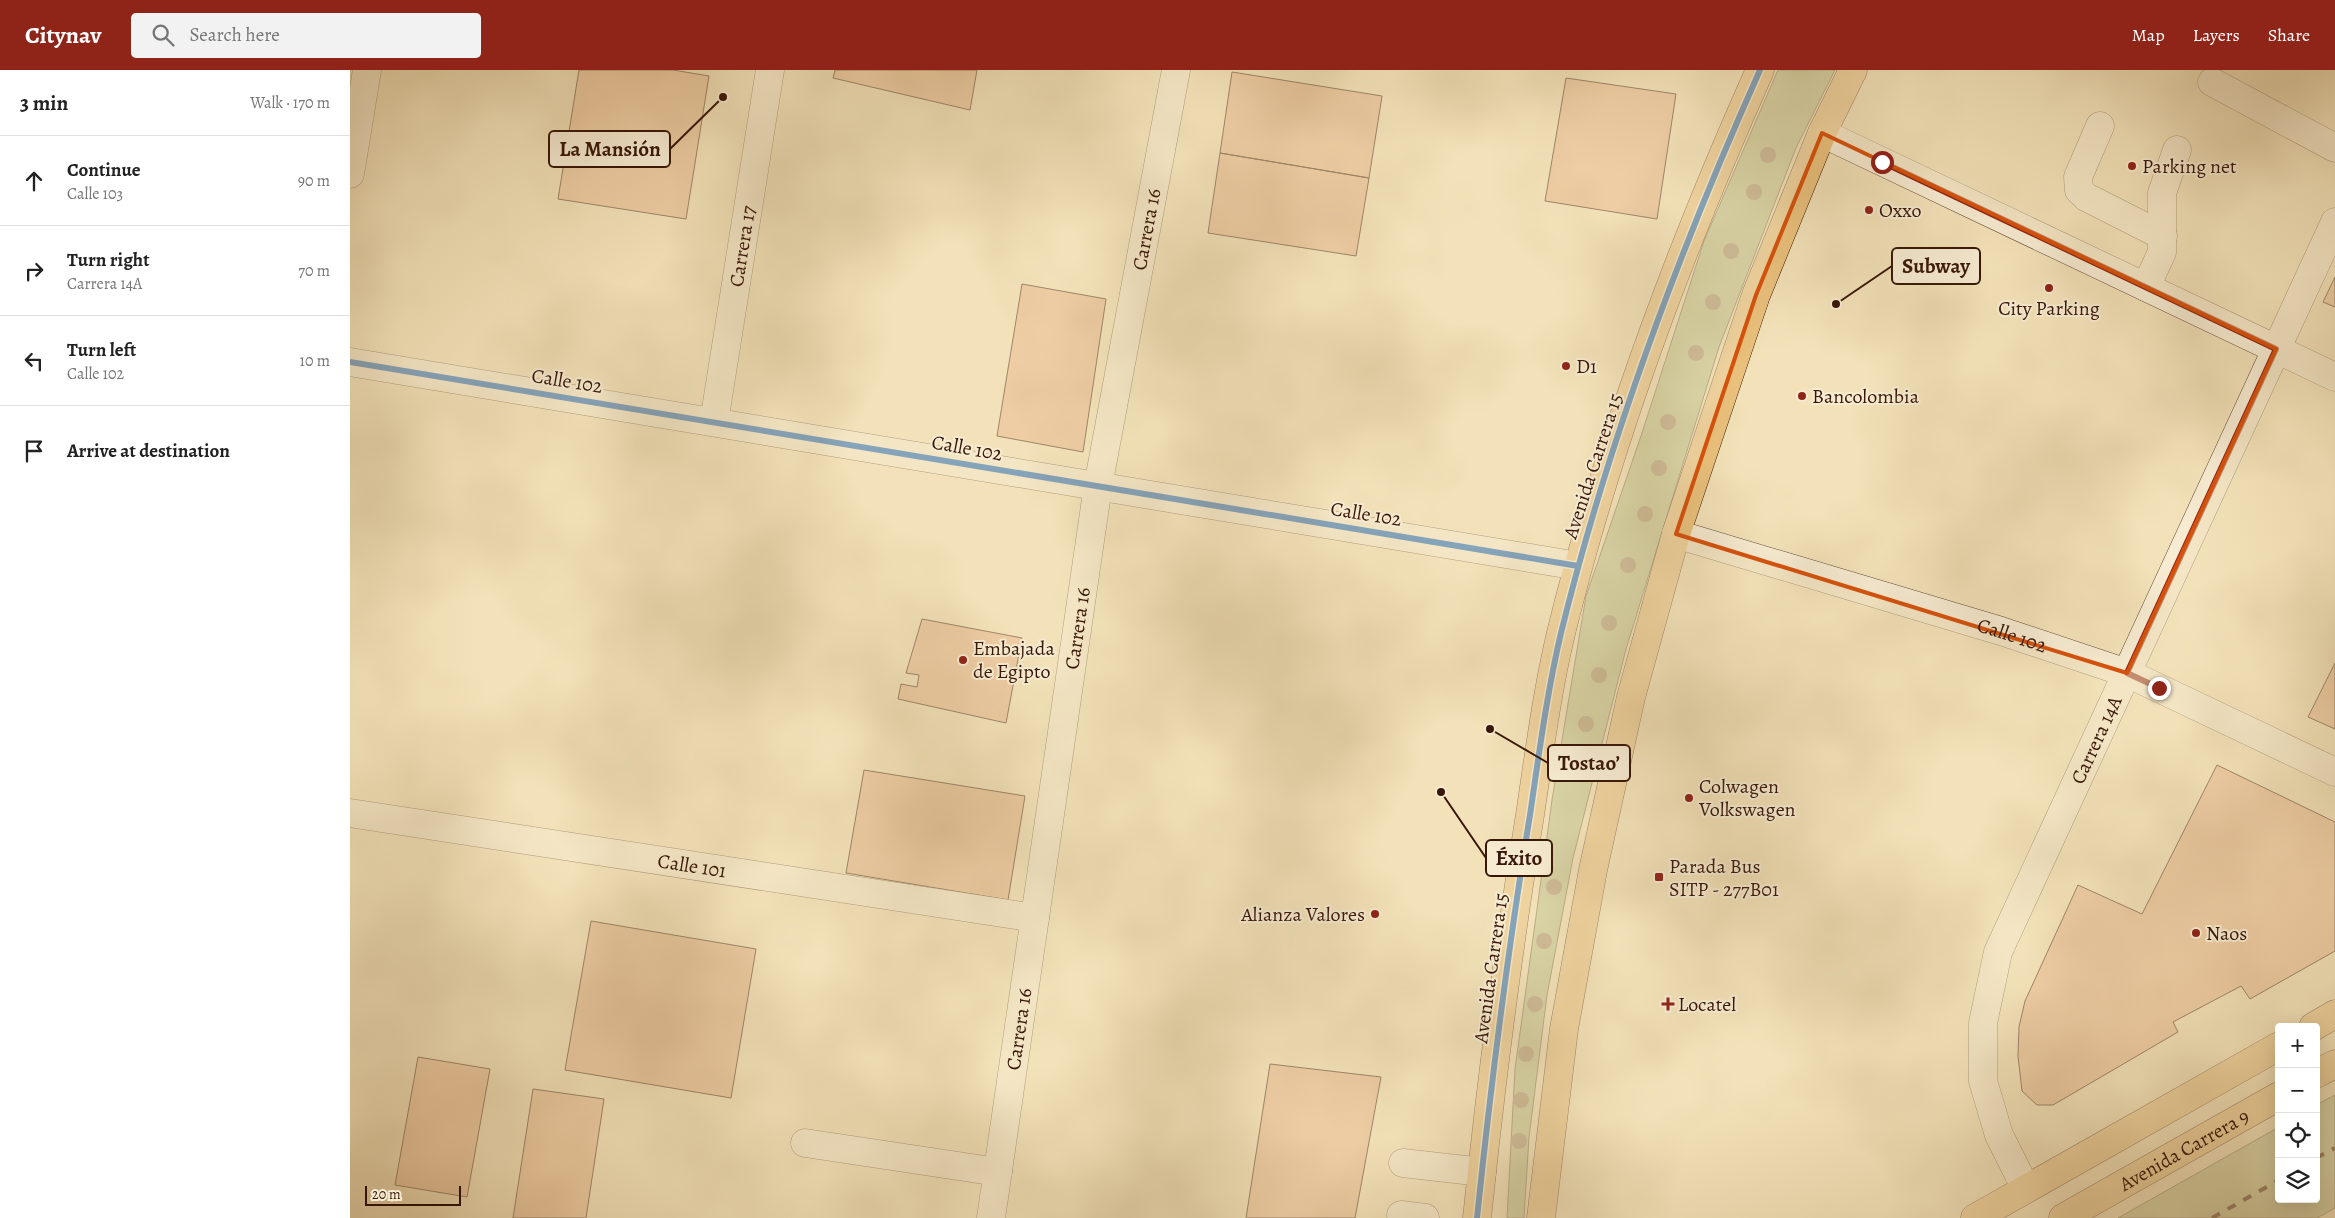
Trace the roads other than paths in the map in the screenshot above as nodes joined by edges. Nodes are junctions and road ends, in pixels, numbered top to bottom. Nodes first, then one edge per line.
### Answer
1 (367, 70) edge
2 (770, 70) edge
3 (1176, 70) edge
4 (1760, 70) edge
5 (1853, 70) edge
6 (2212, 82) dead end
7 (2100, 126) dead end
8 (1822, 134) junction
9 (2335, 148) edge
10 (2177, 150) dead end
11 (350, 174) edge
12 (2335, 222) edge
13 (2163, 236) junction
14 (2146, 287) junction
15 (2276, 349) junction
16 (350, 362) edge
17 (2335, 376) edge
18 (714, 422) junction
19 (1098, 486) junction
20 (1676, 534) junction
21 (1578, 566) junction
22 (2127, 673) junction
23 (2335, 772) edge
24 (350, 813) edge
25 (1035, 918) junction
26 (2335, 1014) edge
27 (2320, 1023) edge
28 (2275, 1048) edge
29 (2335, 1064) edge
30 (2320, 1072) edge
31 (2275, 1098) edge
32 (805, 1143) dead end
33 (1403, 1163) dead end
34 (998, 1172) junction
35 (1482, 1172) junction
36 (2026, 1189) junction
37 (991, 1218) edge
38 (1477, 1218) edge
39 (1541, 1218) edge
40 (1976, 1218) edge
41 (2063, 1218) edge

1 - 11 street
2 - 18 street, Carrera 17
3 - 19 street, Carrera 16
4 - 21 main road, Avenida Carrera 15
5 - 8 main road
6 - 9 street
7 - 13 street
8 - 14 street
8 - 20 main road
10 - 13 street
12 - 15 street, Carrera 14A
13 - 14 street
14 - 15 street
15 - 17 street
15 - 22 street, Carrera 14A
16 - 18 street, Calle 102
18 - 19 street, Calle 102
19 - 21 street, Calle 102
19 - 25 street, Carrera 16
20 - 22 street, Calle 102
20 - 39 main road
21 - 35 main road, Avenida Carrera 15
22 - 23 street, Calle 102
22 - 36 street, Carrera 14A
24 - 25 street, Calle 101
25 - 34 street, Carrera 16
26 - 27 main road
28 - 36 main road
29 - 30 main road
31 - 41 main road, Avenida Carrera 9
32 - 34 street
33 - 35 street
34 - 37 street, Carrera 16
35 - 38 main road, Avenida Carrera 15
36 - 40 main road

